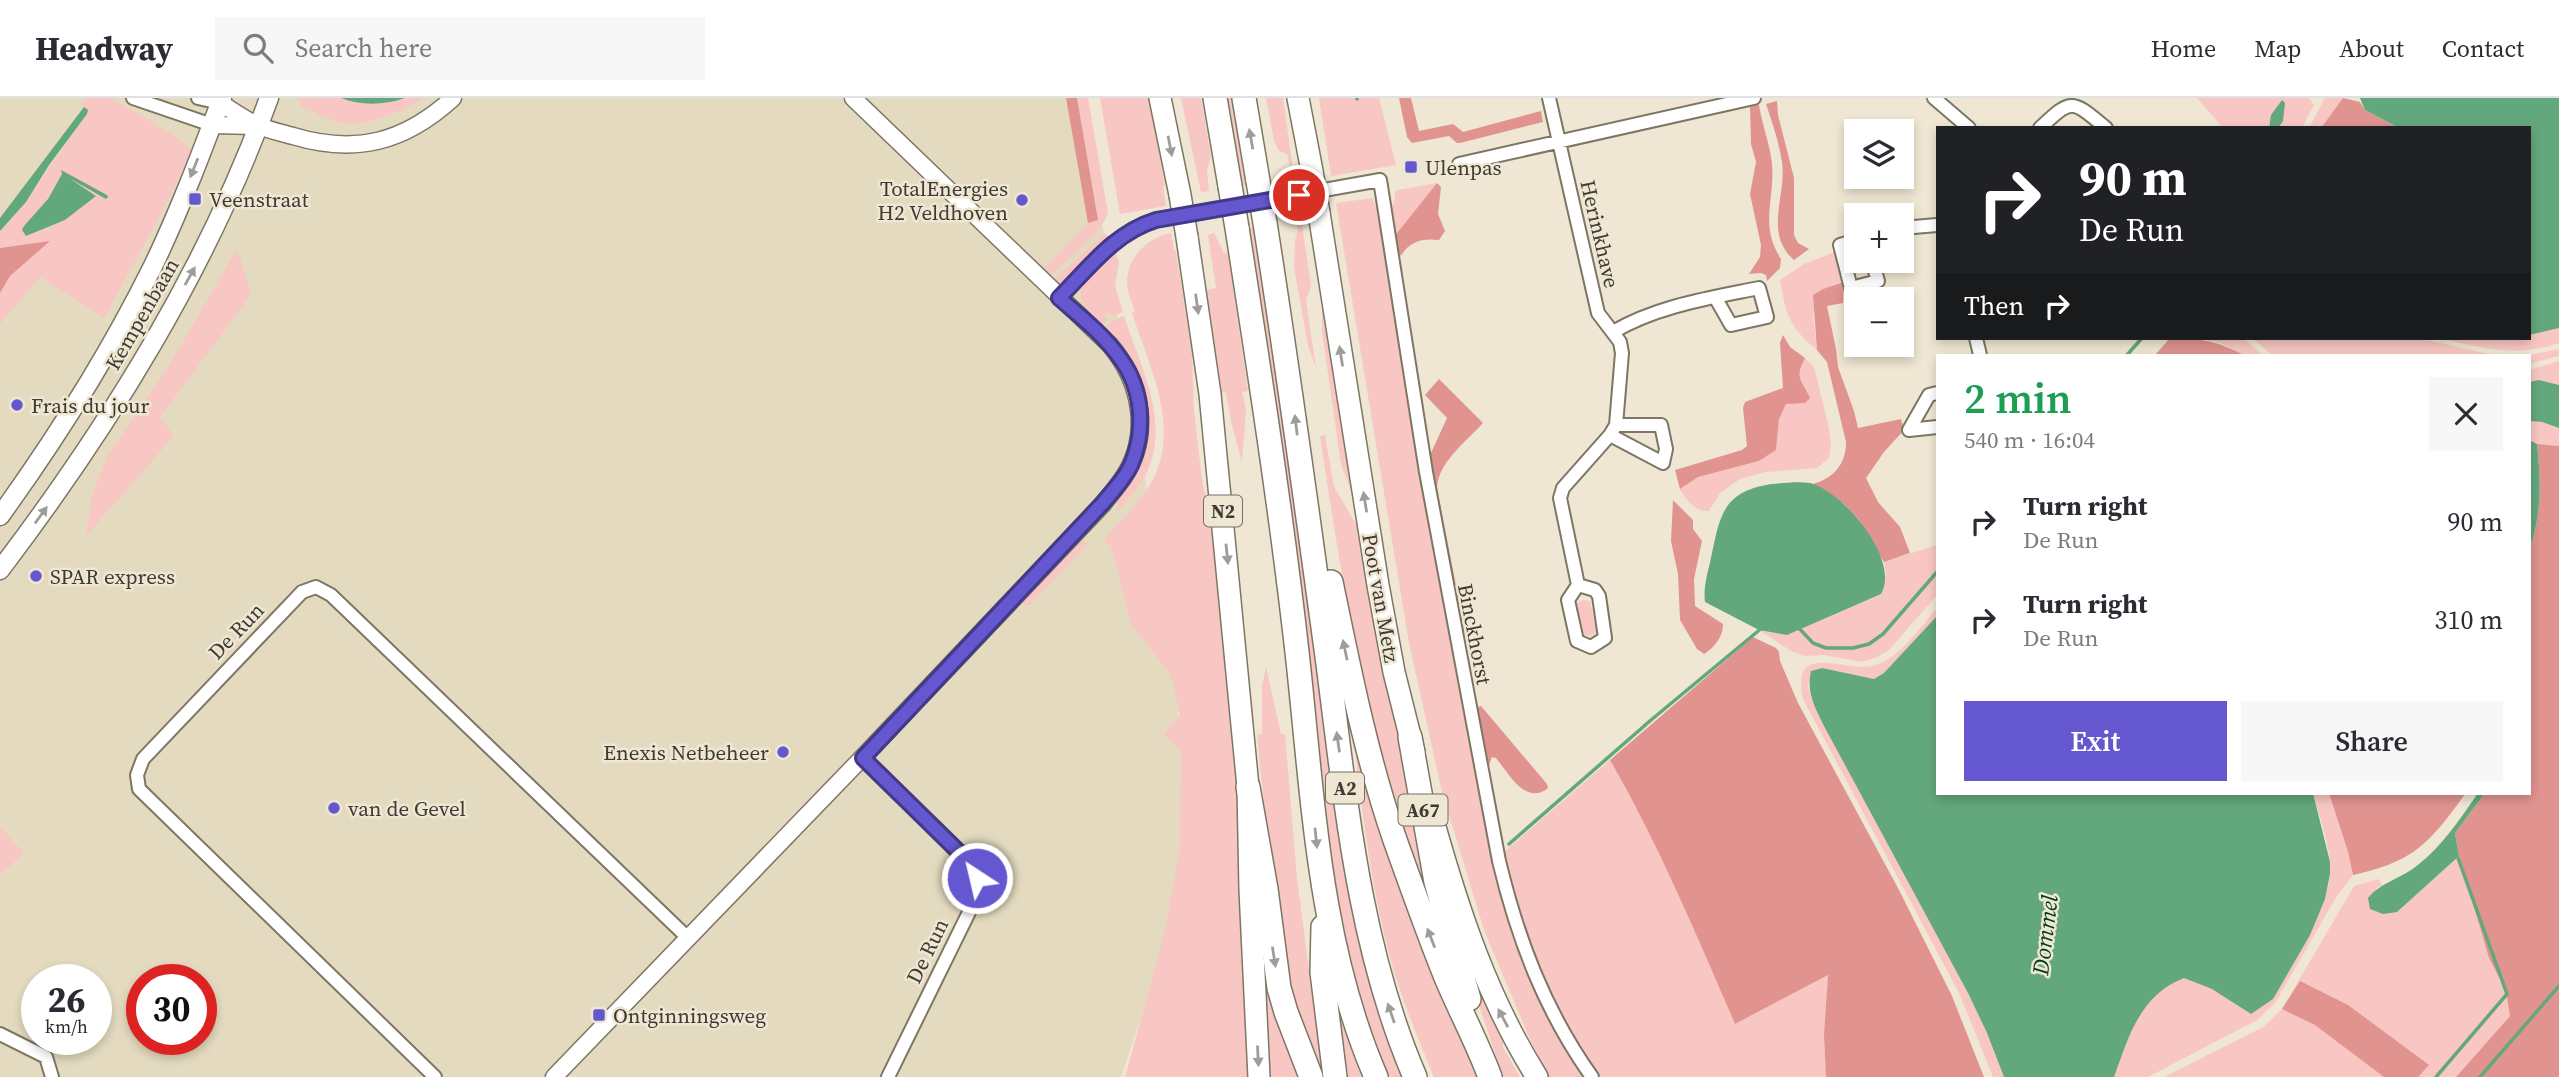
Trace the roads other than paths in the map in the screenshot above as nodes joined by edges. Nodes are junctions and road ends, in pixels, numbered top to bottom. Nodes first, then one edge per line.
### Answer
1 (133, 98) edge
2 (198, 98) edge
3 (269, 98) edge
4 (453, 98) edge
5 (853, 98) edge
6 (1160, 98) edge
7 (1215, 98) edge
8 (1244, 98) edge
9 (1298, 98) edge
10 (1549, 98) edge
11 (1755, 98) edge
12 (1934, 98) edge
13 (221, 100) edge
14 (2064, 100) edge
15 (212, 125) junction
16 (259, 126) junction
17 (1967, 126) edge
18 (2042, 126) edge
19 (2104, 126) edge
20 (1559, 142) junction
21 (1459, 164) dead end
22 (1936, 225) edge
23 (1914, 227) edge
24 (1844, 243) edge
25 (1844, 260) edge
26 (1847, 273) edge
27 (1876, 273) edge
28 (1715, 297) dead end
29 (1059, 298) junction
30 (1613, 332) junction
31 (1936, 393) edge
32 (1936, 427) edge
33 (1304, 492) junction
34 (0, 516) edge
35 (0, 570) edge
36 (1578, 585) junction
37 (1410, 737) junction
38 (863, 758) junction
39 (1248, 787) junction
40 (1324, 894) junction
41 (688, 938) junction
42 (0, 1034) edge
43 (1476, 1040) junction
44 (52, 1077) edge
45 (435, 1077) edge
46 (554, 1077) edge
47 (888, 1077) edge
48 (1259, 1077) edge
49 (1311, 1077) edge
50 (1335, 1077) edge
51 (1376, 1077) edge
52 (1415, 1077) edge
53 (1490, 1077) edge
54 (1536, 1077) edge
55 (1592, 1077) edge

1 - 15 street
2 - 13 street
3 - 16 main road, Kempenbaan
4 - 16 street
5 - 29 street
6 -> 39 highway, N2, bridge
7 -> 40 highway, A2, bridge
33 -> 8 highway, A2, bridge
37 -> 9 highway, Poot van Metz, bridge
10 - 20 street, Herinkhave
11 - 20 street
12 - 17 street
13 - 15 main road, Kempenbaan
13 - 16 street
14 - 18 street
14 - 19 street
15 - 16 street
15 -> 34 main road, Kempenbaan
35 -> 16 main road, Kempenbaan
20 - 21 street
20 - 30 street, Herinkhave
22 - 23 street
24 - 25 street
26 - 27 street
28 - 30 street
29 - 38 street
29 - 55 street, Binckhorst
30 - 36 street, Herinkhave
31 - 32 street
43 -> 33 highway, A67
52 -> 33 highway, A2
36 - 36 street, Herinkhave
37 - 43 highway, A67
54 -> 37 highway, Poot van Metz
38 - 41 street
38 - 47 street, De Run
39 -> 48 highway, N2
39 -> 49 highway, N2
40 - 50 highway, A2
40 - 51 highway, A2
41 - 45 street, De Run
41 - 46 street
42 - 44 street
43 - 53 highway, A67

